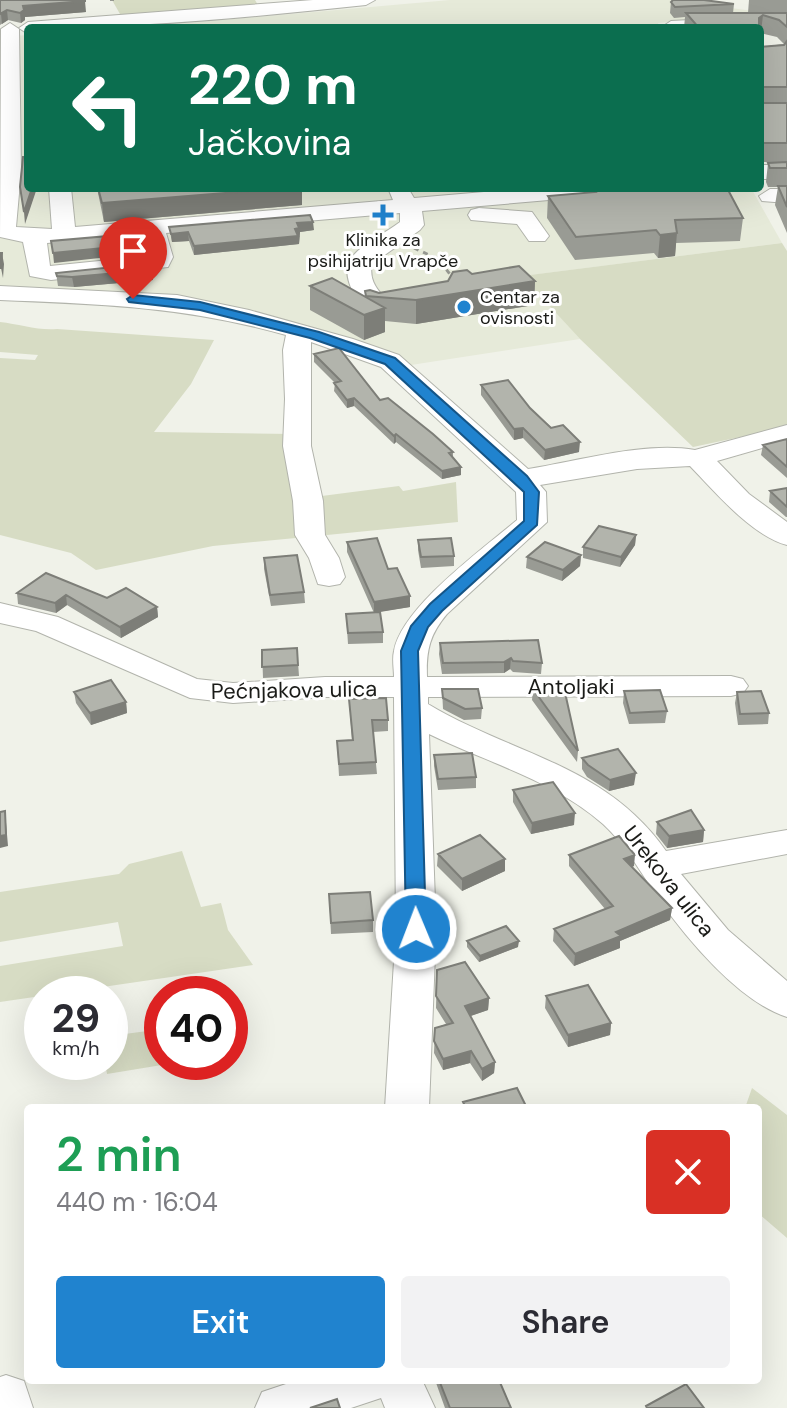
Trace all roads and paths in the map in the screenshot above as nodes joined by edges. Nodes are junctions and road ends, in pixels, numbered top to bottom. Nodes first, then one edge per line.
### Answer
1 (101, 0) edge
2 (366, 0) edge
3 (783, 0) edge
4 (720, 4) edge
5 (263, 5) edge
6 (787, 12) edge
7 (705, 18) edge
8 (665, 20) edge
9 (787, 21) edge
10 (112, 22) junction
11 (85, 24) edge
12 (278, 24) edge
13 (17, 29) edge
14 (13, 107) edge
15 (764, 153) edge
16 (787, 153) edge
17 (5, 167) edge
18 (764, 172) edge
19 (787, 172) edge
20 (60, 192) edge
21 (328, 192) edge
22 (535, 192) edge
23 (410, 199) edge
24 (337, 212) junction
25 (153, 227) junction
26 (2, 229) edge
27 (64, 235) junction
28 (537, 236) dead end
29 (34, 237) junction
30 (0, 293) edge
31 (423, 300) edge
32 (300, 331) junction
33 (787, 433) edge
34 (699, 459) junction
35 (522, 479) junction
36 (787, 536) edge
37 (329, 577) dead end
38 (0, 613) edge
39 (731, 686) dead end
40 (412, 700) junction
41 (787, 842) edge
42 (656, 866) junction
43 (787, 1002) edge
44 (407, 1104) edge
45 (357, 1384) edge
46 (399, 1384) edge
47 (280, 1408) edge
48 (410, 1408) edge

1 - 10 street
2 - 5 street
3 - 6 street
4 - 6 street
5 - 10 street
5 - 12 street
7 - 8 street
8 - 9 street
10 - 11 street
13 - 14 street
14 - 17 street
15 - 16 street
17 - 26 street
18 - 19 street
20 - 27 street
21 - 24 street
22 - 23 street
23 - 24 street
23 - 28 street
23 - 31 street
24 - 25 street
25 - 27 street
25 - 29 street
26 - 29 street
27 - 29 street
30 - 32 street
32 - 35 street
32 - 37 street
33 - 34 street
34 - 35 street
34 - 36 street
35 - 40 street
38 - 40 street, Pećnjakova ulica
39 - 40 street, Antoljaki
40 - 42 street, Urekova ulica
40 - 44 street
41 - 42 street
42 - 43 street, Urekova ulica
45 - 47 street
46 - 48 street

